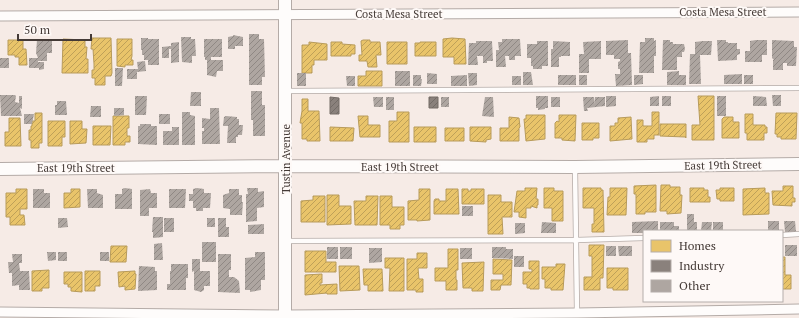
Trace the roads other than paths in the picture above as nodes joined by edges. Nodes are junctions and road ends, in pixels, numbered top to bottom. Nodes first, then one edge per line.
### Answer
1 (285, 0) edge
2 (799, 12) edge
3 (285, 14) junction
4 (0, 16) edge
5 (799, 88) edge
6 (286, 91) junction
7 (799, 164) edge
8 (286, 166) junction
9 (575, 167) junction
10 (0, 169) edge
11 (799, 234) edge
12 (783, 235) edge
13 (643, 238) edge
14 (576, 240) junction
15 (286, 241) junction
16 (799, 309) edge
17 (0, 312) edge
18 (577, 313) junction
19 (285, 316) edge

1 - 3 street, Tustin Avenue
2 - 3 street, Costa Mesa Street
3 - 4 street, Costa Mesa Street
3 - 6 street, Tustin Avenue
5 - 6 lane
6 - 8 street, Tustin Avenue
7 - 9 street, East 19th Street
8 - 9 street, East 19th Street
8 - 10 street, East 19th Street
8 - 15 street, Tustin Avenue
9 - 14 lane
11 - 12 lane
13 - 14 lane
14 - 15 lane
14 - 18 lane
15 - 19 street, Tustin Avenue
16 - 18 street
17 - 19 street
18 - 19 street

